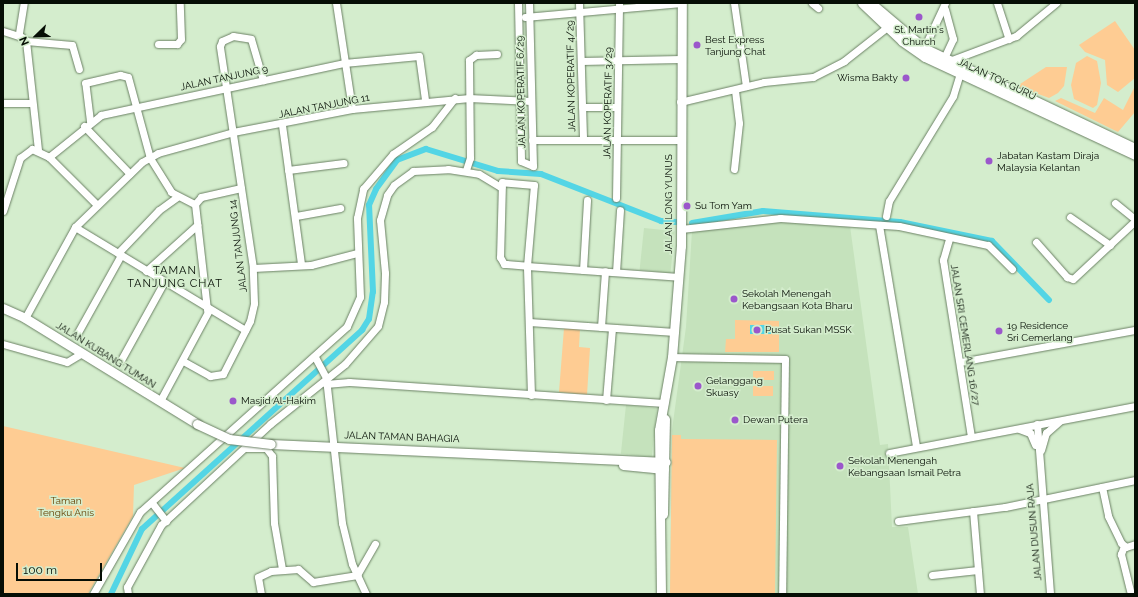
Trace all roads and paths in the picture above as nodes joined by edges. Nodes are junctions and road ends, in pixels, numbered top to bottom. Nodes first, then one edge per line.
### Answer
1 (24, 3) edge
2 (180, 3) edge
3 (336, 3) edge
4 (518, 3) edge
5 (529, 3) edge
6 (579, 3) edge
7 (682, 3) edge
8 (734, 3) edge
9 (862, 3) edge
10 (871, 3) edge
11 (997, 3) edge
12 (1056, 3) edge
13 (619, 6) edge
14 (945, 6) edge
15 (580, 12) junction
16 (529, 16) junction
17 (519, 18) junction
18 (886, 27) junction
19 (3, 31) edge
20 (19, 33) junction
21 (1010, 39) junction
22 (26, 41) junction
23 (158, 44) dead end
24 (924, 48) junction
25 (497, 54) dead end
26 (681, 59) junction
27 (947, 59) junction
28 (618, 60) junction
29 (581, 61) junction
30 (344, 63) junction
31 (79, 69) dead end
32 (960, 73) junction
33 (263, 80) junction
34 (746, 86) junction
35 (226, 88) junction
36 (735, 90) junction
37 (455, 98) junction
38 (469, 98) junction
39 (425, 100) junction
40 (521, 100) junction
41 (531, 101) junction
42 (680, 102) junction
43 (3, 103) edge
44 (32, 103) junction
45 (137, 107) junction
46 (582, 107) junction
47 (617, 107) junction
48 (352, 109) junction
49 (90, 121) junction
50 (282, 125) junction
51 (84, 126) junction
52 (233, 132) junction
53 (617, 138) junction
54 (582, 139) junction
55 (532, 140) junction
56 (680, 140) junction
57 (1135, 148) edge
58 (38, 150) junction
59 (1135, 155) edge
60 (49, 157) junction
61 (150, 158) junction
62 (344, 162) dead end
63 (734, 169) dead end
64 (288, 170) junction
65 (466, 170) junction
66 (130, 174) junction
67 (501, 187) junction
68 (241, 188) junction
69 (177, 197) junction
70 (616, 198) dead end
71 (587, 200) dead end
72 (1115, 203) dead end
73 (195, 204) junction
74 (97, 205) junction
75 (340, 208) dead end
76 (620, 210) dead end
77 (3, 211) edge
78 (296, 216) junction
79 (886, 216) dead end
80 (1070, 217) dead end
81 (1135, 220) edge
82 (197, 225) junction
83 (879, 225) junction
84 (76, 227) junction
85 (681, 229) junction
86 (949, 239) junction
87 (1036, 242) dead end
88 (1110, 245) junction
89 (357, 253) junction
90 (119, 254) junction
91 (301, 264) junction
92 (527, 266) junction
93 (253, 268) junction
94 (1012, 269) dead end
95 (583, 270) junction
96 (146, 271) junction
97 (606, 271) junction
98 (616, 272) junction
99 (679, 277) junction
100 (164, 282) junction
101 (3, 308) edge
102 (208, 310) junction
103 (25, 318) junction
104 (528, 322) junction
105 (601, 327) junction
106 (612, 328) junction
107 (245, 330) junction
108 (1135, 330) edge
109 (675, 332) junction
110 (77, 334) dead end
111 (3, 344) edge
112 (82, 353) junction
113 (672, 357) junction
114 (121, 360) dead end
115 (317, 360) junction
116 (183, 361) junction
117 (960, 362) junction
118 (325, 378) junction
119 (530, 395) junction
120 (606, 400) junction
121 (160, 401) junction
122 (664, 404) junction
123 (1135, 406) edge
124 (1063, 419) junction
125 (197, 424) joint
126 (1035, 424) junction
127 (1015, 428) junction
128 (972, 436) junction
129 (1035, 445) junction
130 (333, 446) junction
131 (916, 447) junction
132 (246, 448) junction
133 (889, 453) dead end
134 (1040, 455) junction
135 (662, 465) junction
136 (1039, 468) junction
137 (1135, 480) edge
138 (1102, 487) junction
139 (1042, 498) junction
140 (152, 503) junction
141 (973, 511) junction
142 (164, 519) junction
143 (898, 521) dead end
144 (375, 544) dead end
145 (1135, 544) edge
146 (1124, 546) junction
147 (282, 569) junction
148 (978, 570) junction
149 (357, 575) junction
150 (932, 575) dead end
151 (93, 594) edge
152 (128, 594) edge
153 (261, 594) edge
154 (366, 594) edge
155 (661, 594) edge
156 (782, 594) edge
157 (980, 594) edge
158 (1050, 594) edge
159 (1132, 594) edge

1 - 20 street
2 - 23 street
3 - 30 street
4 - 17 street
5 - 16 street, JALAN KOPERATIF 6/29
6 - 15 street, JALAN KOPERATIF 4/29
7 - 13 street
7 - 26 main road, JALAN LONG YUNUS
8 - 34 street
9 - 18 main road, JALAN TOK GURU
10 - 24 main road, JALAN TOK GURU
11 - 21 street
12 - 21 street
13 - 15 street
13 - 28 street, JALAN KOPERATIF 3/29
14 - 24 street
14 - 27 street
15 - 16 street
15 - 29 street, JALAN KOPERATIF 4/29
16 - 17 street
16 - 41 street, JALAN KOPERATIF 6/29
17 - 40 street
18 - 32 main road, JALAN TOK GURU
18 - 34 street
19 - 20 street
20 - 22 street
21 - 27 street
22 - 31 street
22 - 44 street
24 - 27 main road, JALAN TOK GURU
25 - 38 street
26 - 28 street
26 - 42 main road, JALAN LONG YUNUS
27 - 57 main road, JALAN TOK GURU
28 - 29 street
28 - 47 street, JALAN KOPERATIF 3/29
29 - 46 street, JALAN KOPERATIF 4/29
30 - 33 street, JALAN TANJUNG 9
30 - 39 street, JALAN TANJUNG 9
30 - 48 street
32 - 59 main road, JALAN TOK GURU
32 - 79 street
33 - 35 street, JALAN TANJUNG 9
33 - 35 street, JALAN TANJUNG 14
34 - 36 street
35 - 45 street, JALAN TANJUNG 9
35 - 52 street, JALAN TANJUNG 14
36 - 42 street
36 - 63 street
37 - 38 street, JALAN TANJUNG 11
37 - 39 street, JALAN TANJUNG 11
37 - 89 street
38 - 40 street, JALAN TANJUNG 11
38 - 65 street
39 - 48 street, JALAN TANJUNG 11
40 - 41 street, JALAN TANJUNG 11
40 - 55 street, JALAN KOPERATIF 6/29
41 - 55 street, JALAN KOPERATIF 6/29
42 - 56 main road, JALAN LONG YUNUS
43 - 44 street
44 - 58 street
45 - 49 street, JALAN TANJUNG 9
45 - 49 street
45 - 61 street
46 - 47 street
46 - 54 street, JALAN KOPERATIF 4/29
47 - 53 street, JALAN KOPERATIF 3/29
48 - 50 street, JALAN TANJUNG 11
49 - 51 street, JALAN TANJUNG 9
50 - 52 street, JALAN TANJUNG 11
50 - 64 street
51 - 60 street, JALAN TANJUNG 9
51 - 66 street
52 - 61 street, JALAN TANJUNG 11
52 - 68 street, JALAN TANJUNG 14
53 - 54 street
53 - 56 street
53 - 70 street, JALAN KOPERATIF 3/29
54 - 55 street
56 - 85 main road, JALAN LONG YUNUS
58 - 60 street
58 - 77 street
60 - 74 street
61 - 66 street, JALAN TANJUNG 11
61 - 69 street
62 - 64 street
64 - 78 street
65 - 67 street
65 - 118 street
66 - 74 street, JALAN TANJUNG 11
67 - 92 street
67 - 92 street
68 - 73 street
68 - 93 street, JALAN TANJUNG 14
69 - 73 street
69 - 90 street
71 - 95 street
72 - 81 street
73 - 82 street
74 - 84 street, JALAN TANJUNG 11
75 - 78 street
76 - 98 street
78 - 91 street
80 - 88 street
81 - 88 street
82 - 96 street
82 - 102 street
83 - 85 street
83 - 86 street
83 - 131 street
84 - 90 street
84 - 103 street, JALAN TANJUNG 11
85 - 99 main road, JALAN LONG YUNUS
86 - 94 street
86 - 117 street, JALAN SRI CEMERLANG 16/27
87 - 88 street
89 - 91 street
89 - 115 street
90 - 96 street
90 - 110 street
91 - 93 street
92 - 95 street
92 - 104 street
93 - 107 street, JALAN TANJUNG 14
95 - 97 street
96 - 100 street
97 - 98 street
97 - 105 street
98 - 99 street
99 - 109 main road, JALAN LONG YUNUS
100 - 102 street
100 - 114 street
101 - 103 main road, JALAN KUBANG TUMAN
102 - 107 street
102 - 116 street
103 - 112 main road, JALAN KUBANG TUMAN
104 - 105 street
104 - 119 street
105 - 106 street
106 - 109 street
106 - 120 street
107 - 116 street, JALAN TANJUNG 14
108 - 117 street
109 - 113 main road, JALAN LONG YUNUS
111 - 112 street
112 - 121 main road, JALAN KUBANG TUMAN
113 - 122 main road, JALAN LONG YUNUS
113 - 156 street
115 - 118 street
115 - 140 street
116 - 121 street
117 - 128 street, JALAN SRI CEMERLANG 16/27
118 - 119 street
118 - 130 street
118 - 132 street
119 - 120 street
120 - 122 street
121 - 125 main road, JALAN KUBANG TUMAN
122 - 135 main road, JALAN LONG YUNUS
123 - 124 street
124 - 126 street
124 - 134 street
125 - 130 main road, JALAN TAMAN BAHAGIA, bridge
126 - 127 street
126 - 129 street, JALAN DUSUN RAJA
126 - 134 street, JALAN DUSUN RAJA
127 - 128 street
127 - 129 street
128 - 131 street
129 - 136 street, JALAN DUSUN RAJA
130 - 135 main road, JALAN TAMAN BAHAGIA
130 - 149 street
131 - 133 street
132 - 142 street
132 - 147 street
134 - 136 street, JALAN DUSUN RAJA
135 - 155 main road, JALAN LONG YUNUS
136 - 139 street, JALAN DUSUN RAJA
137 - 138 street
138 - 139 street
138 - 146 street
139 - 141 street
139 - 158 street, JALAN DUSUN RAJA
140 - 142 street
140 - 151 street
141 - 143 street
141 - 148 street
142 - 152 street
144 - 149 street
145 - 146 street
146 - 159 street
147 - 149 street
147 - 153 street
148 - 150 street
148 - 157 street
149 - 154 street

